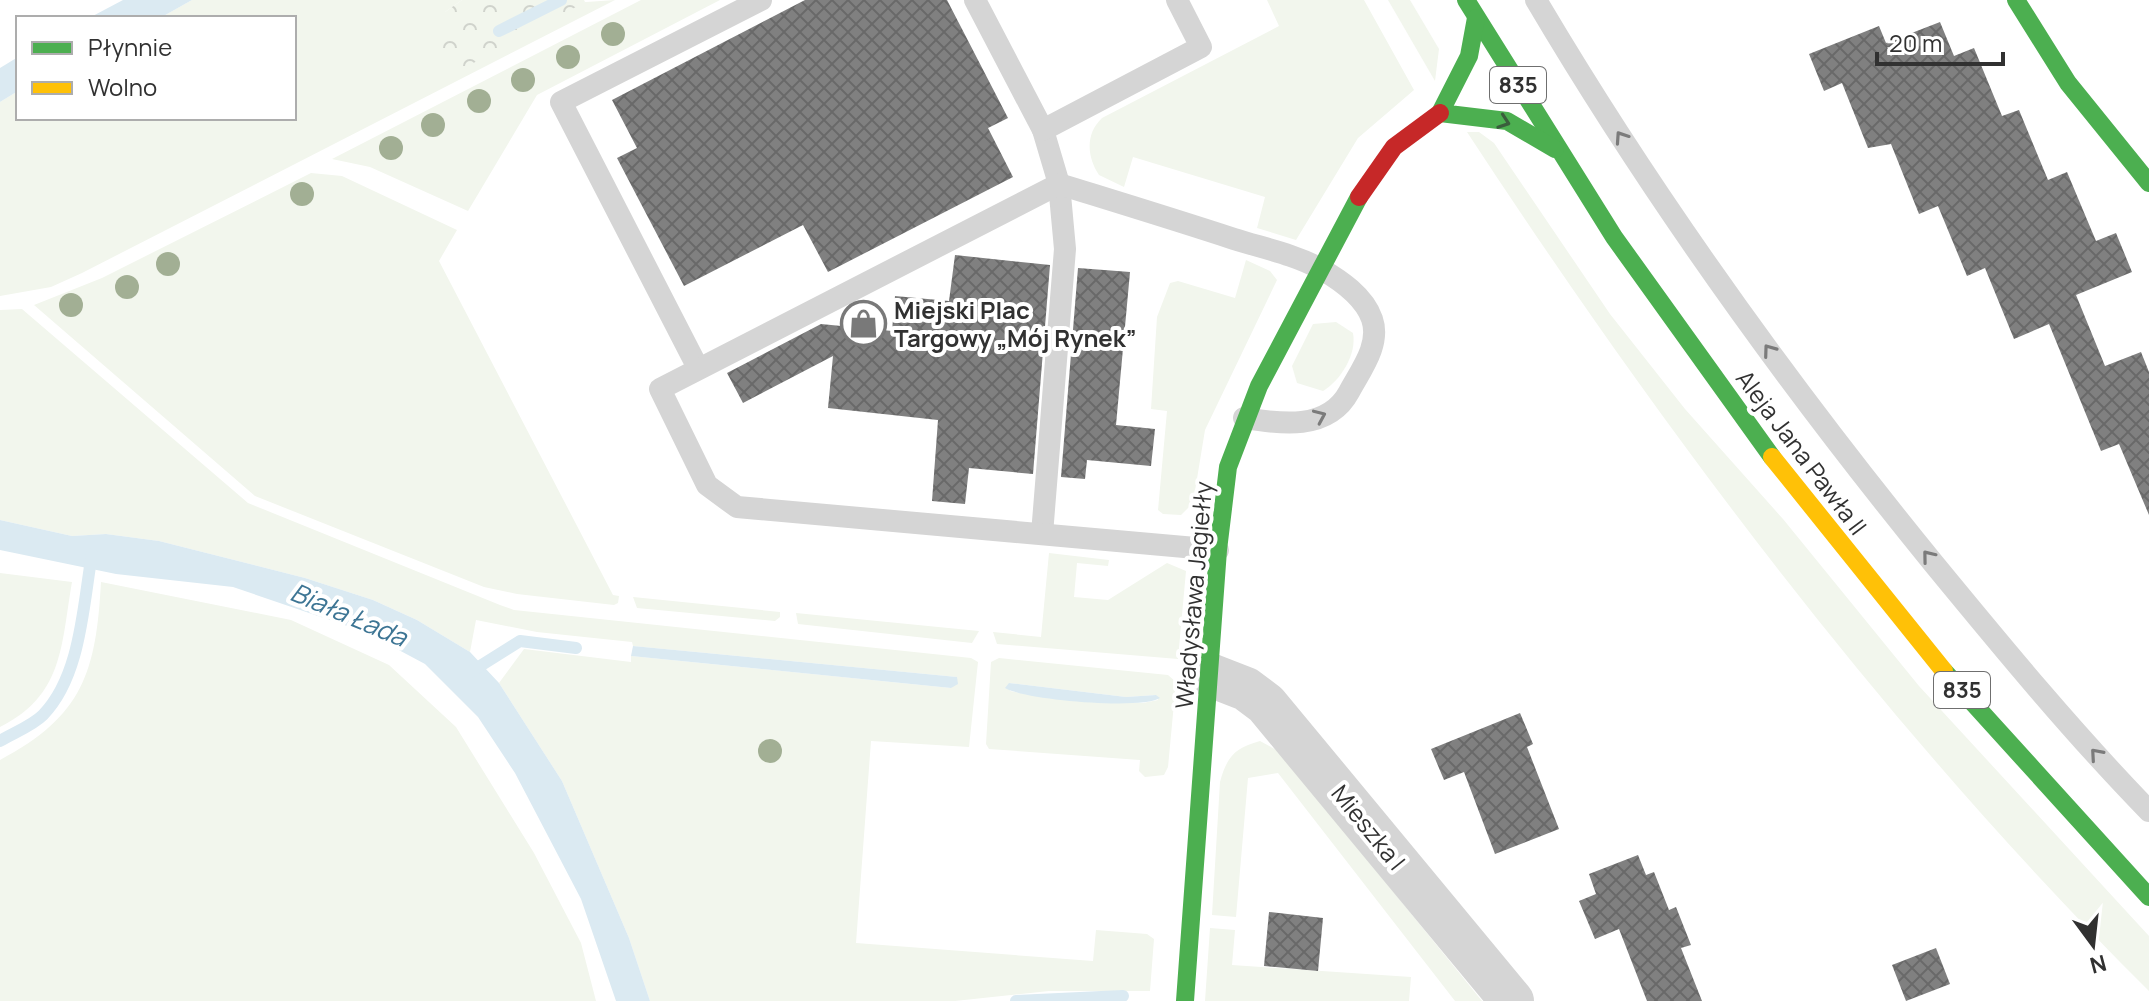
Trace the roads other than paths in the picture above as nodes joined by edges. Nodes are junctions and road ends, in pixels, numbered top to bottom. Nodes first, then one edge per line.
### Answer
1 (761, 0) edge
2 (975, 0) edge
3 (1177, 0) edge
4 (1466, 0) edge
5 (1536, 0) edge
6 (2016, 0) edge
7 (1476, 18) junction
8 (1440, 113) junction
9 (1043, 130) junction
10 (1561, 153) junction
11 (2149, 183) edge
12 (1059, 184) junction
13 (1319, 268) junction
14 (698, 368) junction
15 (1244, 418) junction
16 (1042, 534) junction
17 (1218, 550) junction
18 (1210, 675) junction
19 (2149, 811) edge
20 (2149, 897) edge
21 (1185, 1001) edge
22 (1512, 1001) edge

1 - 14 lane
2 - 9 lane
3 - 9 lane
4 - 7 main road, Aleja Jana Pawła II / 835
19 -> 5 lane
6 - 11 main road
7 - 8 main road
7 - 10 main road, Aleja Jana Pawła II / 835
8 -> 10 main road
8 - 13 main road, Władysława Jagiełły
9 - 12 lane
10 - 20 main road, Aleja Jana Pawła II / 835
12 - 13 lane
12 - 14 lane
12 - 16 lane
13 - 15 main road, Władysława Jagiełły
15 -> 13 lane
14 - 16 lane
15 - 17 main road, Władysława Jagiełły
16 - 17 lane
17 - 18 main road, Władysława Jagiełły
18 - 21 main road, Władysława Jagiełły
18 - 22 street, Mieszka I

